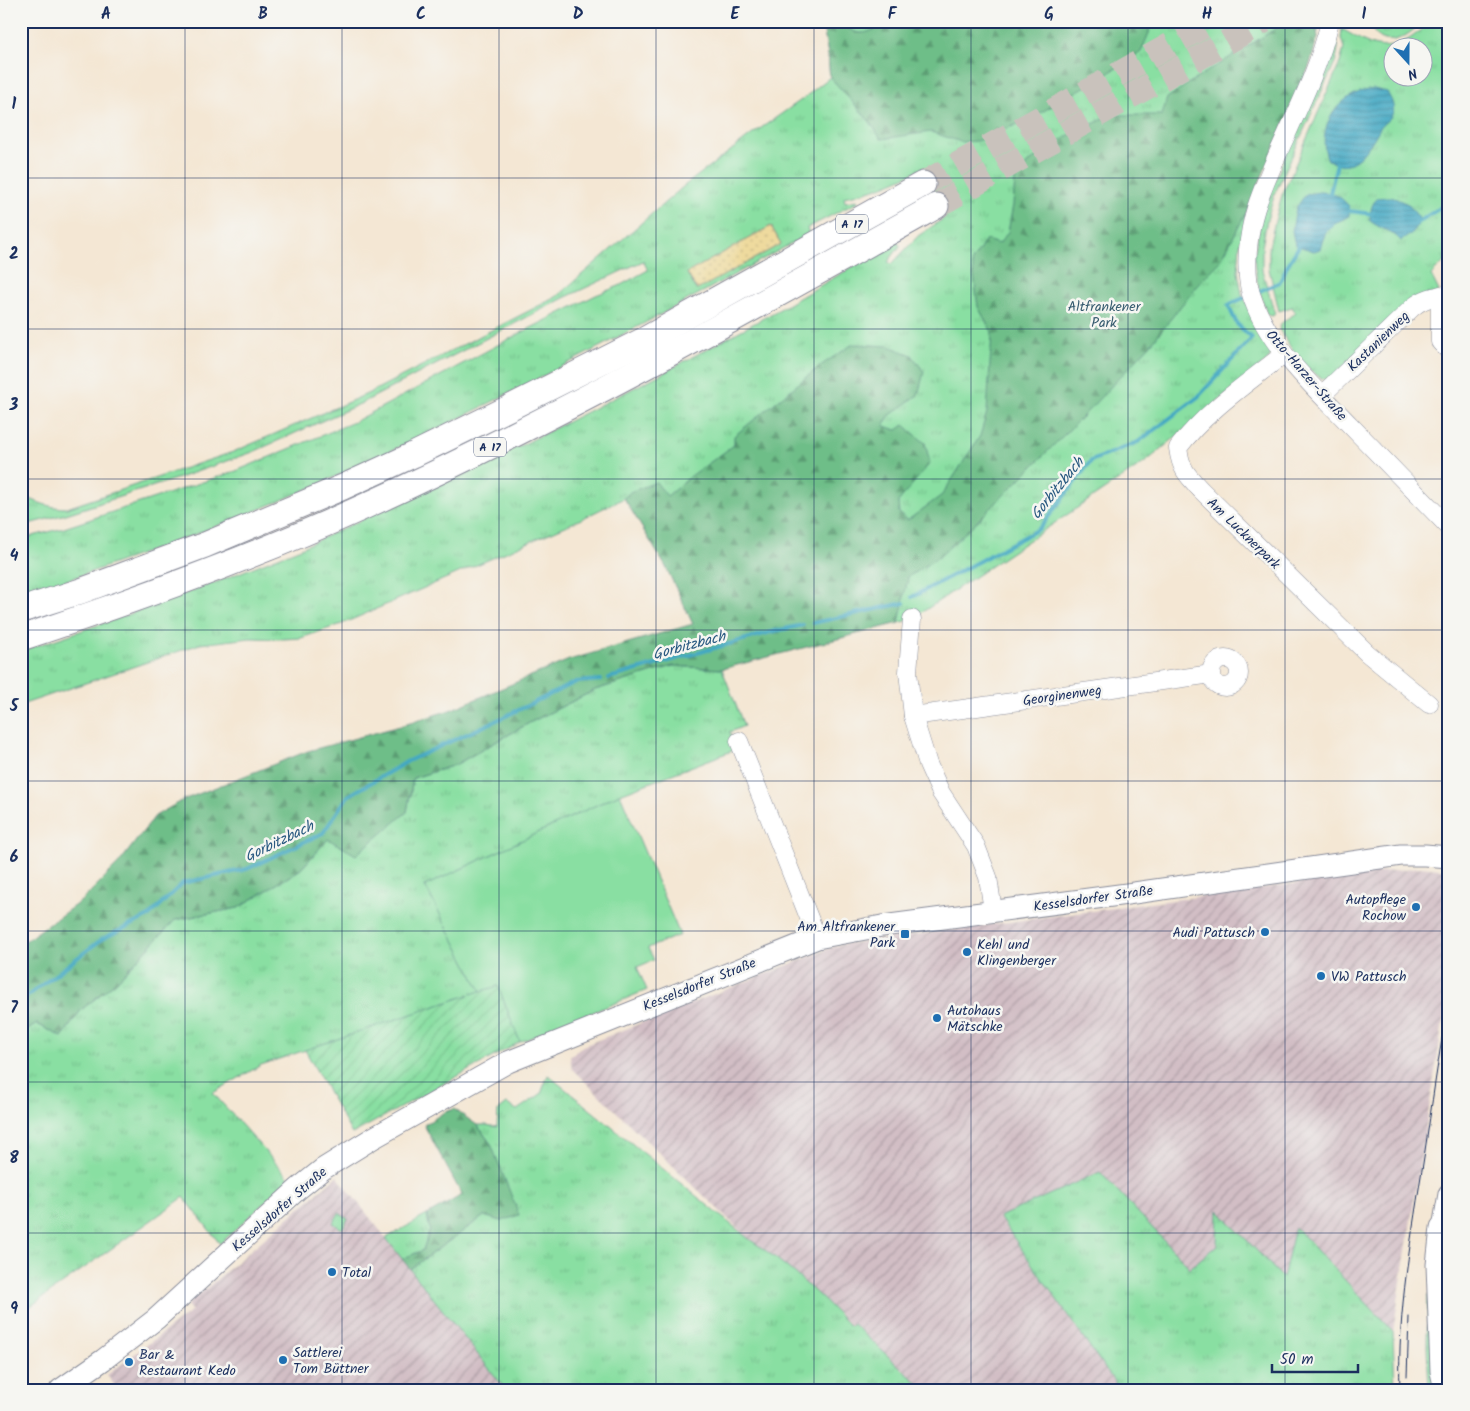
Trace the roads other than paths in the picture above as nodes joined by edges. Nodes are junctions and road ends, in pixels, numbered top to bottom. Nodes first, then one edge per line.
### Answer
1 (1330, 21) edge
2 (923, 184) tunnel mouth
3 (936, 206) tunnel mouth
4 (1444, 295) edge
5 (1449, 351) edge
6 (1284, 354) junction
7 (1322, 396) junction
8 (1449, 527) edge
9 (21, 610) edge
10 (912, 619) dead end
11 (21, 638) edge
12 (1212, 674) dead end
13 (1429, 704) dead end
14 (913, 716) junction
15 (739, 741) dead end
16 (1449, 857) edge
17 (993, 911) junction
18 (817, 938) junction
19 (1449, 1194) edge
20 (1442, 1228) joint
21 (60, 1390) edge
22 (1446, 1390) edge

1 - 6 street, Otto-Harzer-Straße
2 - 9 highway, A 17
3 - 11 highway, A 17
4 - 5 street, Kastanienweg
4 - 7 street, Kastanienweg
6 - 7 street, Otto-Harzer-Straße
6 - 13 street, Am Lucknerpark
7 - 8 street, Otto-Harzer-Straße
10 - 14 street
12 - 14 street, Georginenweg
14 - 17 street
15 - 18 street
16 - 17 main road, Kesselsdorfer Straße
17 - 18 main road, Kesselsdorfer Straße
18 - 21 main road, Kesselsdorfer Straße
19 - 20 main road
20 - 22 highway

